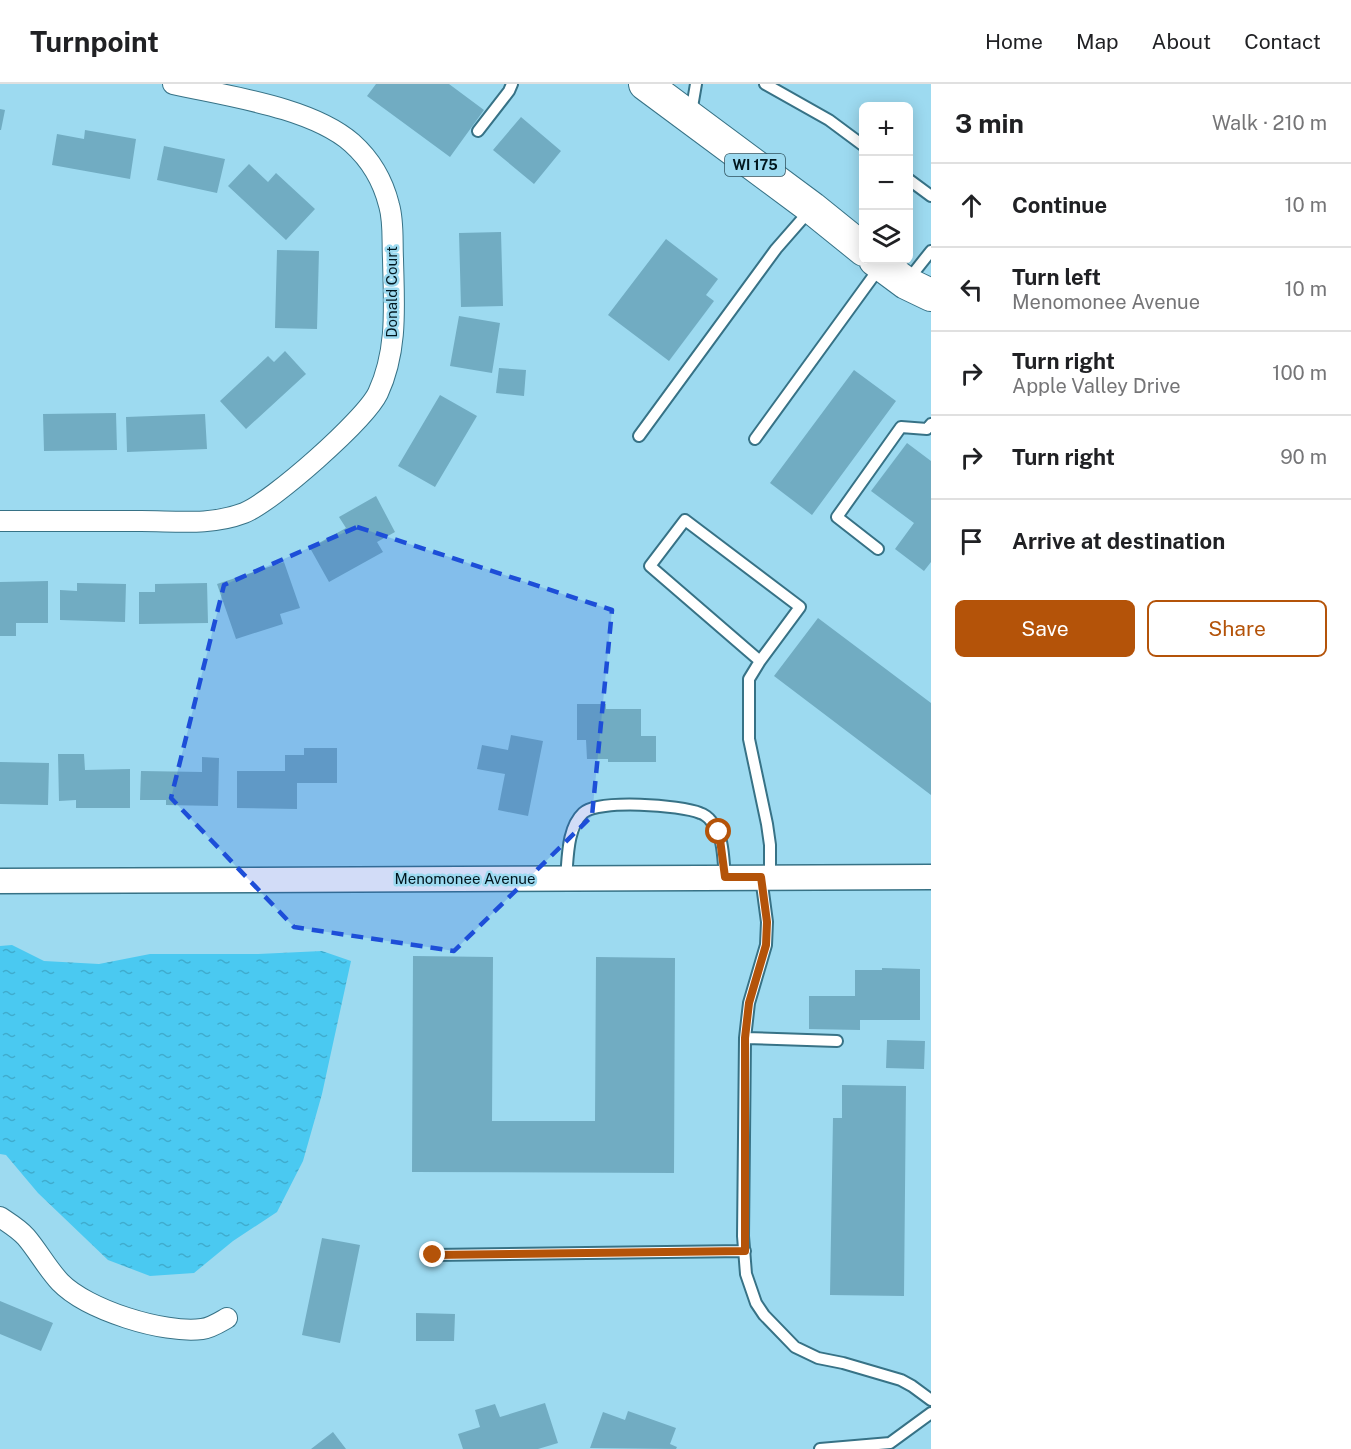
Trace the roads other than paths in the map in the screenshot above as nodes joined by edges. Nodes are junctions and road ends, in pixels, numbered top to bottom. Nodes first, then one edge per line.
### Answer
1 (173, 84) edge
2 (512, 84) edge
3 (645, 84) edge
4 (696, 84) edge
5 (765, 84) edge
6 (691, 116) junction
7 (477, 131) dead end
8 (859, 142) edge
9 (913, 182) edge
10 (931, 196) edge
11 (812, 208) junction
12 (931, 251) edge
13 (891, 271) edge
14 (931, 311) edge
15 (931, 424) edge
16 (639, 436) dead end
17 (755, 439) dead end
18 (0, 521) edge
19 (878, 549) dead end
20 (760, 661) junction
21 (725, 877) junction
22 (766, 877) junction
23 (931, 877) edge
24 (566, 878) junction
25 (0, 881) edge
26 (745, 1038) junction
27 (837, 1041) dead end
28 (0, 1217) edge
29 (745, 1251) junction
30 (433, 1255) dead end
31 (228, 1318) dead end
32 (931, 1400) edge
33 (931, 1413) edge
34 (820, 1449) edge

1 - 18 street, Donald Court
2 - 7 lane
3 - 6 main road, WI 175
4 - 6 lane
5 - 8 lane
6 - 11 main road, WI 175
9 - 10 lane
11 - 13 main road, WI 175
11 - 16 lane
12 - 13 lane
13 - 14 main road, WI 175
13 - 17 lane
15 - 19 lane
20 - 20 lane
20 - 22 lane
21 - 22 street, Menomonee Avenue
21 - 24 street, Menomonee Avenue
21 - 24 lane
22 - 23 street, Menomonee Avenue
22 - 26 lane
24 - 25 street, Menomonee Avenue
26 - 27 lane
26 - 29 lane
28 - 31 street
29 - 30 lane
29 - 32 lane
33 - 34 lane

